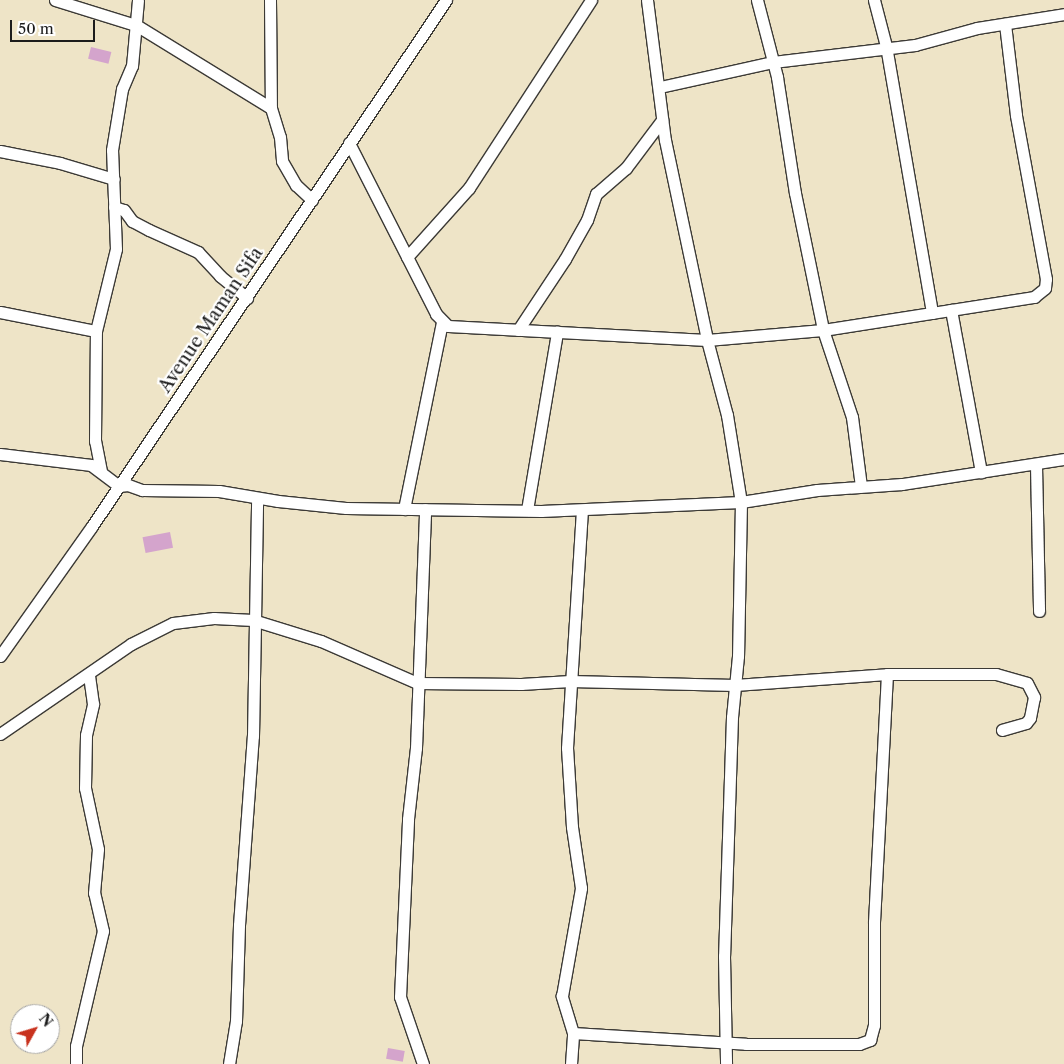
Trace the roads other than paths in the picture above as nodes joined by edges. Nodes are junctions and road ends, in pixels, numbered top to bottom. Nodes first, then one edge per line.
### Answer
1 (55, 0) edge
2 (138, 0) edge
3 (270, 0) edge
4 (446, 0) edge
5 (591, 0) edge
6 (647, 0) edge
7 (757, 0) edge
8 (874, 0) edge
9 (1064, 14) edge
10 (1005, 24) junction
11 (136, 25) junction
12 (886, 46) junction
13 (773, 62) junction
14 (660, 87) junction
15 (271, 108) junction
16 (662, 120) junction
17 (349, 144) junction
18 (0, 151) edge
19 (114, 179) junction
20 (312, 200) junction
21 (114, 207) junction
22 (407, 257) junction
23 (247, 298) junction
24 (951, 310) junction
25 (0, 312) edge
26 (932, 313) junction
27 (442, 322) junction
28 (518, 330) junction
29 (823, 330) junction
30 (96, 331) junction
31 (557, 332) junction
32 (707, 340) junction
33 (0, 454) edge
34 (1064, 459) edge
35 (1036, 465) junction
36 (101, 471) junction
37 (981, 472) junction
38 (119, 486) junction
39 (861, 486) junction
40 (257, 498) junction
41 (741, 502) junction
42 (404, 509) junction
43 (425, 509) junction
44 (527, 510) junction
45 (582, 510) junction
46 (1039, 612) dead end
47 (253, 620) junction
48 (0, 656) edge
49 (887, 674) junction
50 (89, 675) junction
51 (570, 680) junction
52 (417, 683) junction
53 (735, 685) junction
54 (1002, 730) dead end
55 (0, 734) edge
56 (574, 1032) junction
57 (726, 1043) junction
58 (76, 1064) edge
59 (229, 1064) edge
60 (423, 1064) edge
61 (571, 1064) edge
62 (726, 1064) edge

1 - 11 street
2 - 11 street
3 - 15 street
4 - 17 street, Avenue Maman Sifa
5 - 22 street
6 - 14 street
7 - 13 street
8 - 12 street
9 - 10 street
10 - 12 street
10 - 24 street
11 - 15 street
11 - 19 street
12 - 13 street
12 - 26 street
13 - 14 street
13 - 29 street
14 - 16 street
15 - 20 street
16 - 28 street
16 - 32 street
17 - 20 street, Avenue Maman Sifa
17 - 22 street
18 - 19 street
19 - 21 street
20 - 23 street, Avenue Maman Sifa
21 - 23 street
21 - 30 street
22 - 27 street
23 - 38 street, Avenue Maman Sifa
24 - 26 street
24 - 37 street
25 - 30 street
26 - 29 street
27 - 28 street
27 - 42 street
28 - 31 street
29 - 32 street
29 - 39 street
30 - 36 street
31 - 32 street
31 - 44 street
32 - 41 street
33 - 36 street
34 - 35 street
35 - 37 street
35 - 46 street
36 - 38 street
37 - 39 street
38 - 40 street
38 - 48 street, Avenue Maman Sifa
39 - 41 street
40 - 42 street
40 - 47 street
41 - 45 street
41 - 53 street
42 - 43 street
43 - 44 street
43 - 52 street
44 - 45 street
45 - 51 street
47 - 50 street
47 - 52 street
47 - 59 street
49 - 53 street
49 - 54 street
49 - 57 street
50 - 55 street
50 - 58 street
51 - 52 street
51 - 53 street
51 - 56 street
52 - 60 street
53 - 57 street
56 - 57 street
56 - 61 street
57 - 62 street

